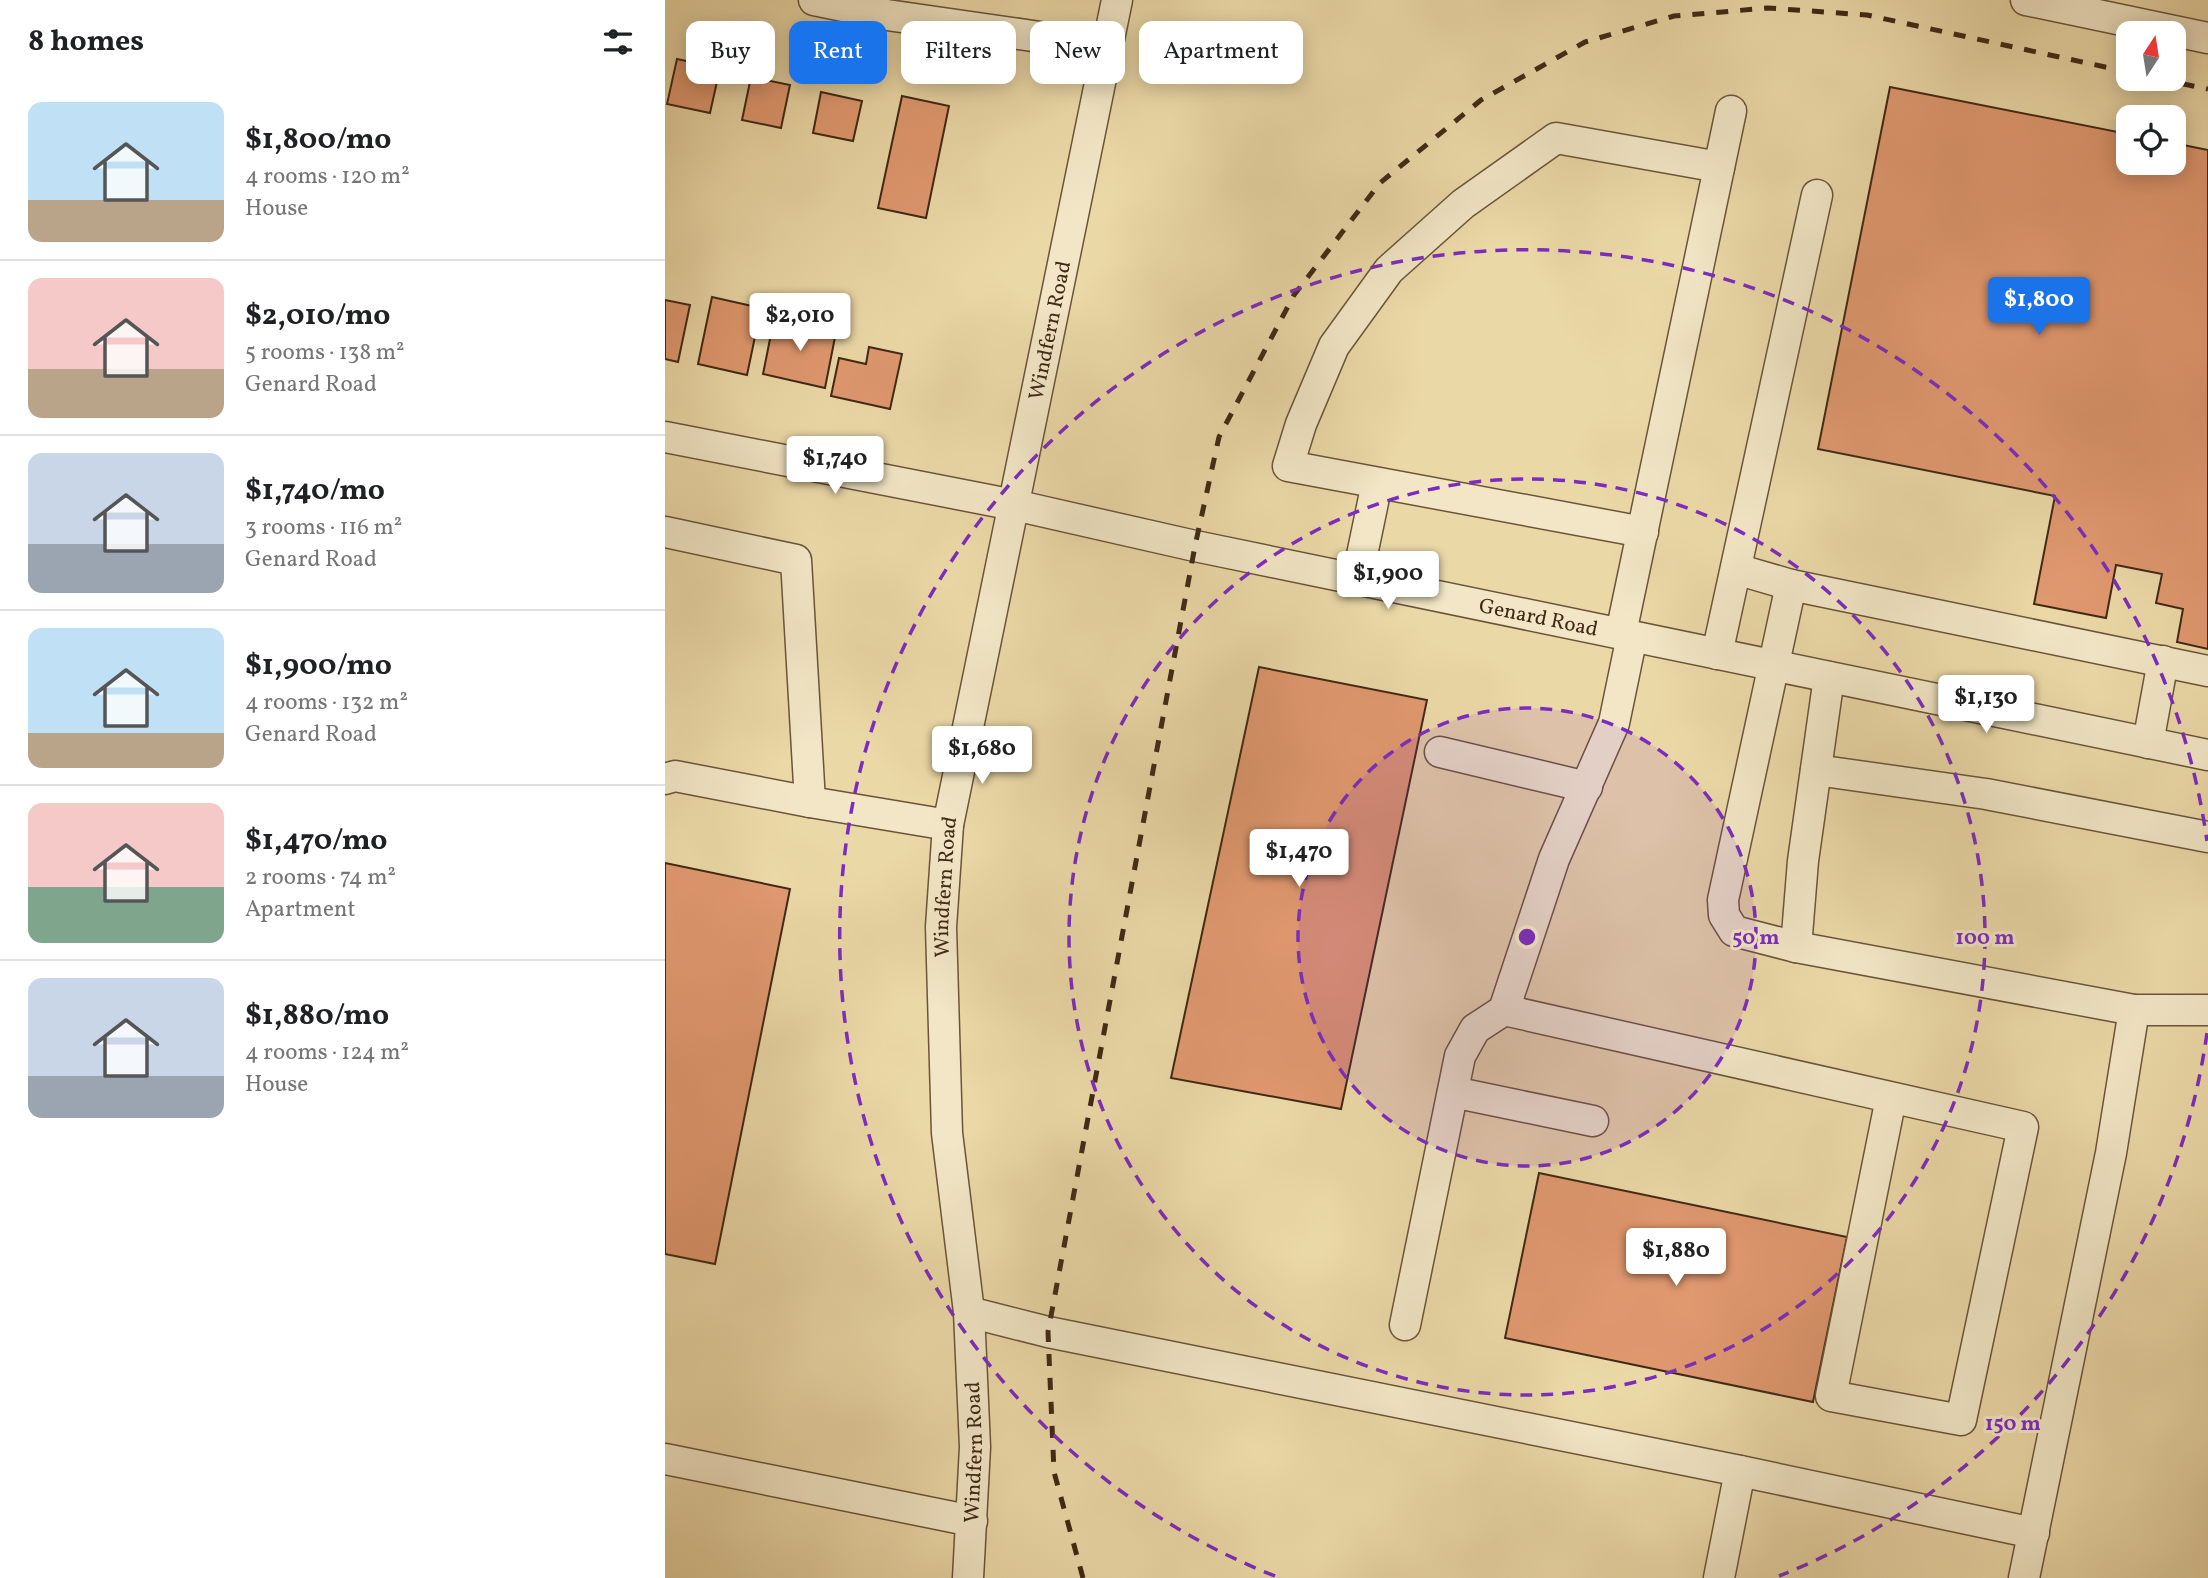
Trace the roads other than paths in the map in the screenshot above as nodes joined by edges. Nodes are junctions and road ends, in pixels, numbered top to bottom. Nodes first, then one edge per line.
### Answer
1 (814, 0) edge
2 (1117, 0) edge
3 (2026, 0) edge
4 (1113, 21) edge
5 (1030, 36) edge
6 (2208, 38) edge
7 (1100, 84) edge
8 (1731, 111) dead end
9 (1719, 167) junction
10 (1817, 195) dead end
11 (665, 437) edge
12 (1377, 483) junction
13 (1014, 505) junction
14 (665, 532) edge
15 (1643, 532) junction
16 (1736, 569) junction
17 (1357, 579) junction
18 (1791, 585) junction
19 (1627, 634) junction
20 (1717, 653) junction
21 (2163, 661) junction
22 (1774, 667) junction
23 (2208, 671) edge
24 (1829, 677) junction
25 (2148, 743) junction
26 (1440, 752) dead end
27 (2208, 755) edge
28 (1816, 770) junction
29 (665, 779) edge
30 (1587, 787) junction
31 (810, 802) junction
32 (948, 825) junction
33 (2208, 836) edge
34 (1796, 947) junction
35 (1504, 1010) junction
36 (2134, 1010) junction
37 (2208, 1010) edge
38 (1453, 1092) junction
39 (1891, 1098) junction
40 (1593, 1121) dead end
41 (969, 1312) junction
42 (1405, 1325) dead end
43 (665, 1459) edge
44 (1740, 1471) junction
45 (972, 1521) junction
46 (2034, 1533) junction
47 (968, 1578) edge
48 (1719, 1578) edge
49 (2024, 1578) edge

1 - 5 street
2 - 4 street, Windfern Road
3 - 6 street
7 - 13 street, Windfern Road
8 - 9 street
9 - 12 street
9 - 15 street
10 - 16 street
11 - 13 street, Genard Road
12 - 15 street
12 - 17 street
13 - 17 street, Genard Road
13 - 32 street, Windfern Road
14 - 31 street
15 - 19 street
16 - 18 street
16 - 20 street
17 - 19 street, Genard Road
18 - 21 street
18 - 22 street
19 - 20 street, Genard Road
19 - 30 street
20 - 22 street, Genard Road
21 - 23 street
21 - 25 street
22 - 24 street, Genard Road
22 - 34 street
24 - 25 street, Genard Road
24 - 28 street
25 - 27 street, Genard Road
26 - 30 street
28 - 33 street
28 - 34 street
29 - 31 street
30 - 35 street
31 - 32 street
32 - 41 street, Windfern Road
34 - 36 street
35 - 38 street
35 - 39 street
36 - 37 street
36 - 46 street
38 - 40 street
38 - 42 street
39 - 39 street
41 - 44 street
41 - 45 street, Windfern Road
43 - 45 street
44 - 46 street
44 - 48 street
45 - 47 street, Windfern Road
46 - 49 street

